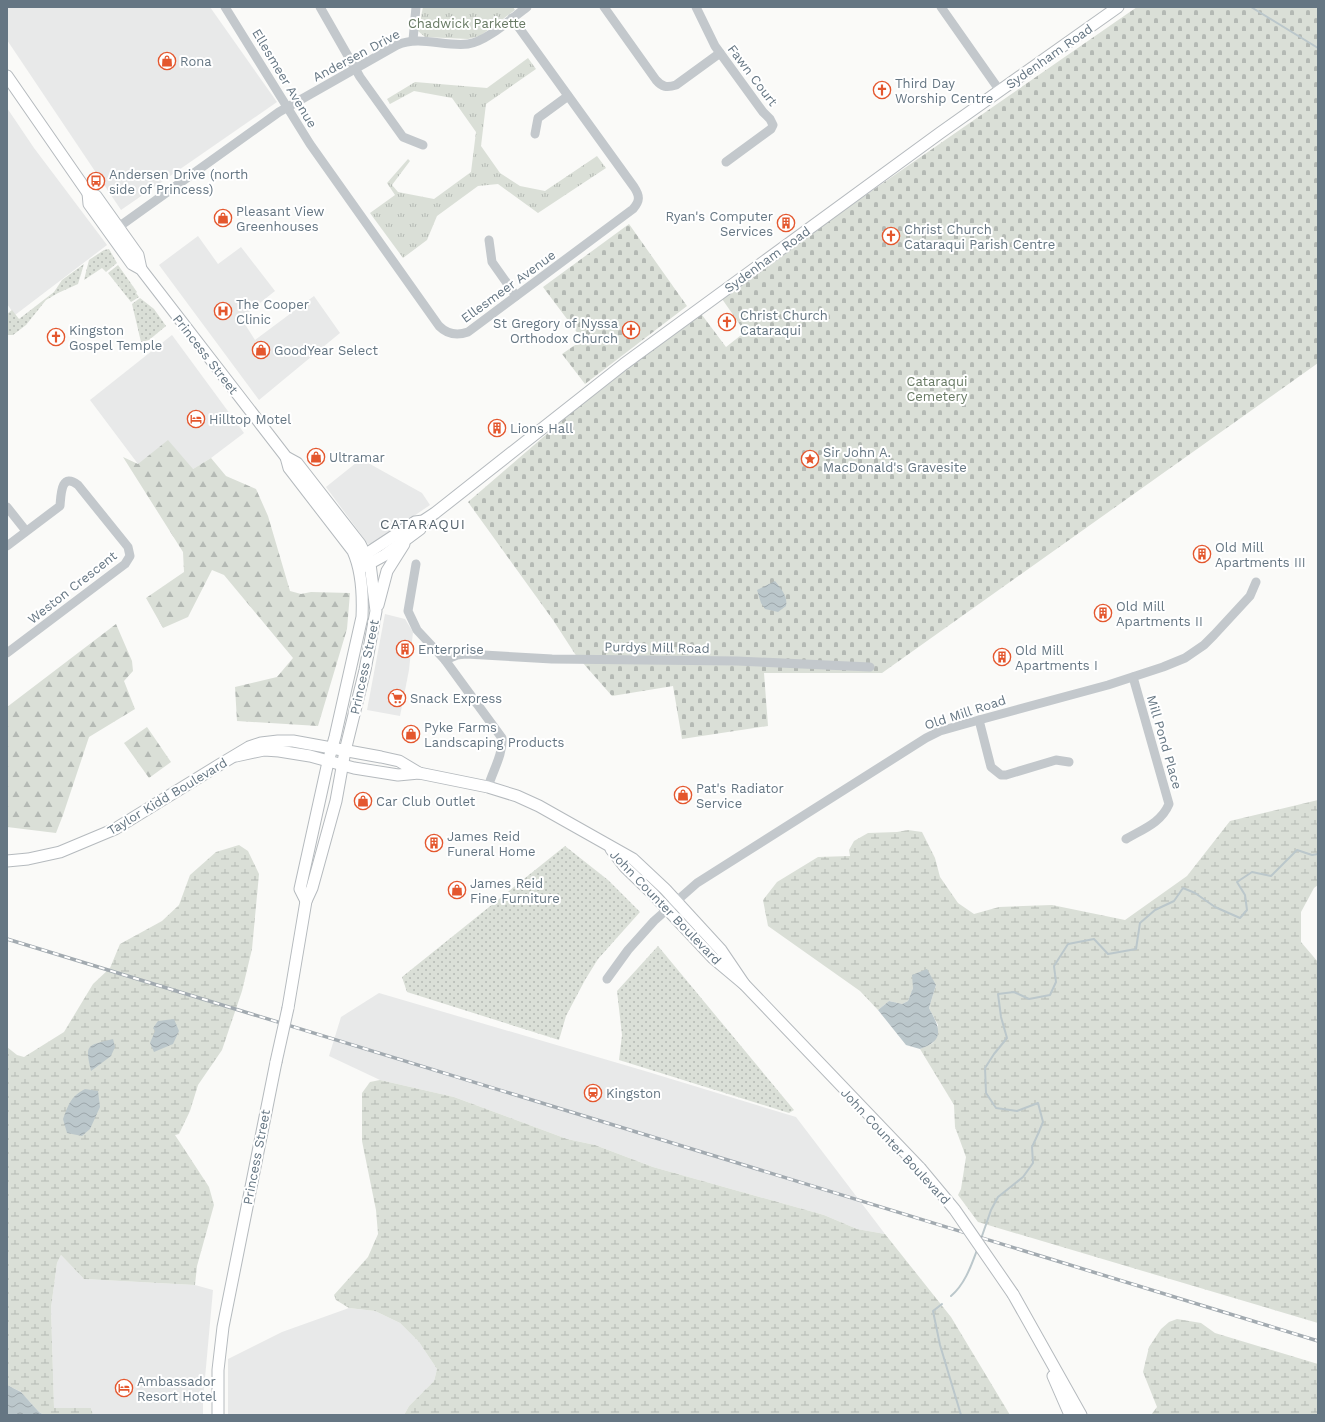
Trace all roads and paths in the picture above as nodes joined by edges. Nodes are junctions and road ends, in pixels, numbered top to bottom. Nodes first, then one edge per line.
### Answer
1 (225, 7) edge
2 (320, 7) edge
3 (416, 7) edge
4 (527, 7) edge
5 (604, 7) edge
6 (696, 7) edge
7 (941, 7) edge
8 (1118, 7) edge
9 (512, 18) junction
10 (413, 40) junction
11 (720, 53) junction
12 (355, 69) junction
13 (7, 76) edge
14 (1000, 90) junction
15 (568, 96) junction
16 (287, 107) junction
17 (535, 134) dead end
18 (423, 145) dead end
19 (726, 162) dead end
20 (113, 231) junction
21 (489, 240) dead end
22 (516, 296) junction
23 (7, 507) edge
24 (423, 521) junction
25 (26, 532) junction
26 (407, 539) junction
27 (7, 546) edge
28 (363, 562) junction
29 (416, 564) dead end
30 (1256, 582) dead end
31 (376, 611) junction
32 (7, 653) edge
33 (445, 660) junction
34 (870, 667) dead end
35 (1133, 677) junction
36 (979, 720) junction
37 (331, 748) junction
38 (345, 751) junction
39 (236, 756) junction
40 (328, 762) junction
41 (1069, 762) dead end
42 (343, 765) junction
43 (419, 773) junction
44 (488, 787) junction
45 (1126, 839) dead end
46 (608, 845) junction
47 (7, 861) edge
48 (306, 900) junction
49 (676, 901) junction
50 (667, 909) junction
51 (607, 979) dead end
52 (744, 984) junction
53 (1029, 1323) junction
54 (218, 1415) edge
55 (1070, 1415) edge
56 (1081, 1415) edge

1 - 16 street, Ellesmeer Avenue
2 - 12 street
3 - 10 street
4 - 9 street, Andersen Drive
5 - 11 street
6 - 11 street, Fawn Court
7 - 14 street
8 - 14 main road, Sydenham Road
9 - 10 street, Andersen Drive
9 - 15 street, Ellesmeer Avenue
10 - 12 street, Andersen Drive
11 - 19 street, Fawn Court
12 - 16 street, Andersen Drive
12 - 18 street
13 - 20 main road, Princess Street
14 - 24 main road, Sydenham Road
15 - 17 street
15 - 22 street, Ellesmeer Avenue
16 - 20 street, Andersen Drive
16 - 22 street, Ellesmeer Avenue
20 - 28 main road, Princess Street
21 - 22 street
23 - 25 street
24 - 26 main road, Sydenham Road
24 - 28 main road, Sydenham Road
25 - 27 street
25 - 32 street, Weston Crescent
26 - 28 main road, Sydenham Road
26 - 31 main road
28 - 31 main road, Princess Street
28 - 37 main road, Princess Street
29 - 33 street
30 - 35 street, Old Mill Road
31 - 38 main road, Princess Street
33 - 34 street, Purdys Mill Road
33 - 44 street
35 - 36 street, Old Mill Road
35 - 45 street, Mill Pond Place
36 - 41 street
36 - 49 street, Old Mill Road
37 - 38 main road, Taylor Kidd Boulevard
37 - 39 main road, Taylor Kidd Boulevard
37 - 40 main road, Princess Street
38 - 42 main road, Princess Street
38 - 43 main road, John Counter Boulevard
39 - 40 main road, Taylor Kidd Boulevard
39 - 47 main road, Taylor Kidd Boulevard
40 - 42 main road, John Counter Boulevard
40 - 48 main road, Princess Street
42 - 43 main road, John Counter Boulevard
42 - 48 main road, Princess Street
43 - 44 main road, John Counter Boulevard
44 - 46 main road, John Counter Boulevard
46 - 49 main road, John Counter Boulevard
46 - 50 main road, John Counter Boulevard
48 - 54 main road, Princess Street, bridge
49 - 50 street, Old Mill Road
49 - 52 main road, John Counter Boulevard
50 - 51 street, Old Mill Road
50 - 52 main road, John Counter Boulevard
52 - 53 main road, John Counter Boulevard, bridge
53 - 55 main road, John Counter Boulevard
53 - 56 main road, John Counter Boulevard

